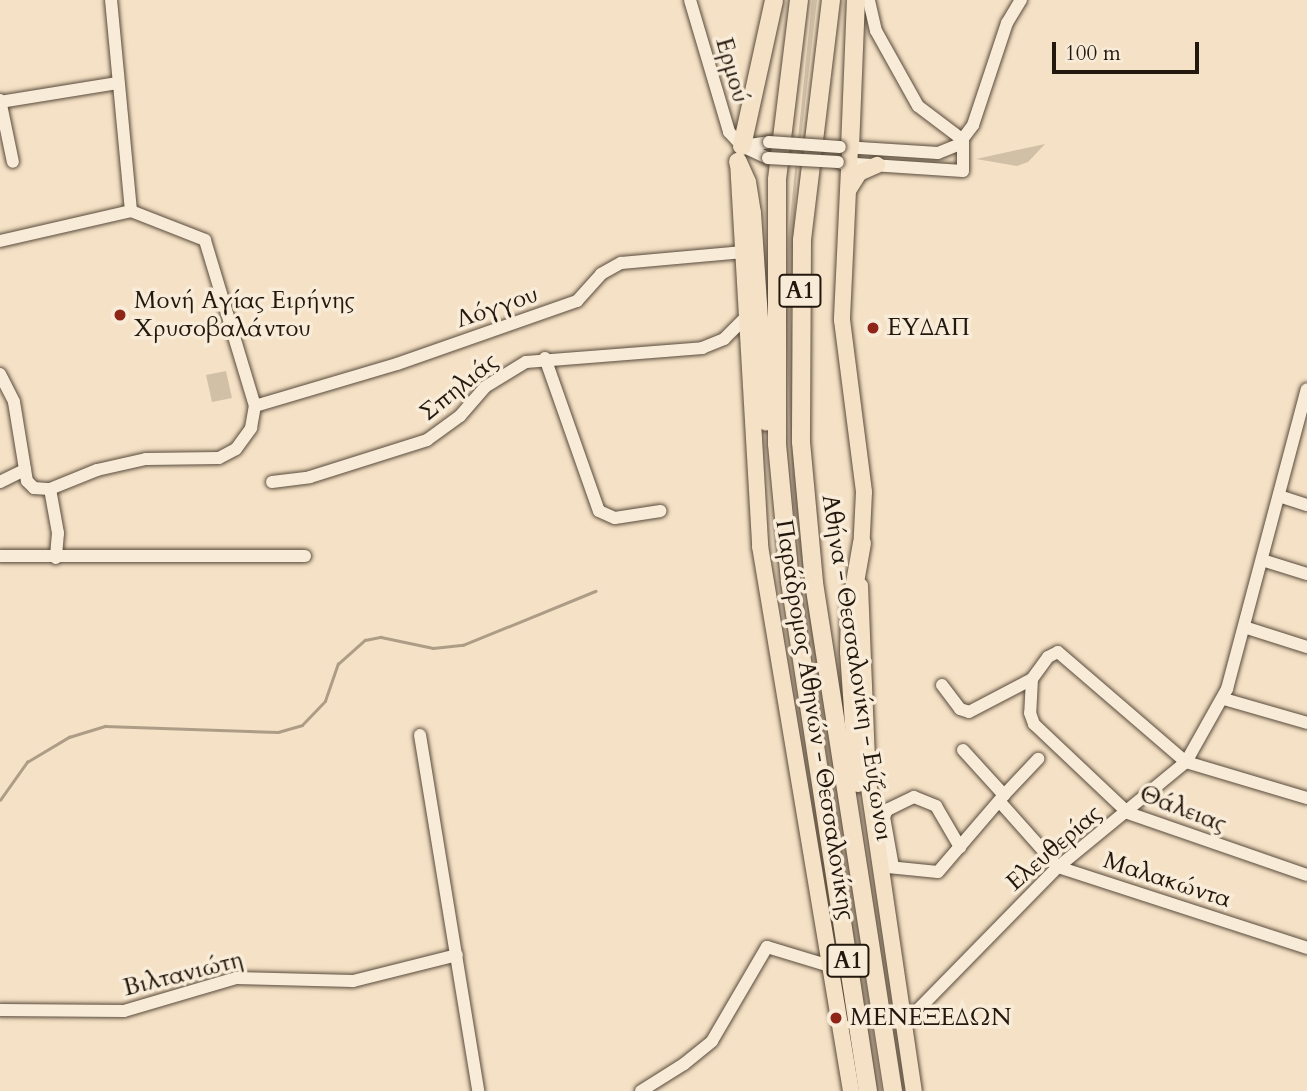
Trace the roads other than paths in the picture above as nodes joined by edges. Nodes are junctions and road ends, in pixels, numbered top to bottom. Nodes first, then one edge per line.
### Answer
1 (111, 0) edge
2 (690, 0) edge
3 (774, 0) edge
4 (799, 0) edge
5 (831, 0) edge
6 (856, 0) edge
7 (869, 0) edge
8 (1021, 0) edge
9 (117, 83) junction
10 (0, 102) edge
11 (963, 140) junction
12 (740, 154) junction
13 (844, 155) junction
14 (13, 162) dead end
15 (877, 165) junction
16 (849, 189) junction
17 (131, 211) junction
18 (0, 241) edge
19 (744, 252) junction
20 (748, 315) junction
21 (545, 358) junction
22 (0, 374) edge
23 (1307, 389) edge
24 (255, 406) junction
25 (1301, 434) edge
26 (25, 470) junction
27 (272, 481) dead end
28 (0, 482) edge
29 (50, 489) junction
30 (1279, 496) junction
31 (1307, 505) edge
32 (660, 511) dead end
33 (786, 529) junction
34 (862, 542) junction
35 (0, 556) edge
36 (305, 556) dead end
37 (56, 558) junction
38 (1262, 560) junction
39 (1307, 574) edge
40 (1244, 627) junction
41 (1307, 648) edge
42 (1032, 680) junction
43 (942, 685) dead end
44 (1224, 699) junction
45 (1307, 723) edge
46 (420, 736) dead end
47 (963, 750) dead end
48 (1038, 759) dead end
49 (1186, 762) junction
50 (1002, 798) junction
51 (1307, 798) edge
52 (1128, 813) junction
53 (859, 846) junction
54 (960, 847) junction
55 (887, 867) junction
56 (1058, 867) junction
57 (1307, 875) edge
58 (1307, 948) edge
59 (457, 955) junction
60 (833, 967) junction
61 (0, 1010) edge
62 (904, 1024) junction
63 (478, 1091) edge
64 (640, 1091) edge
65 (851, 1091) edge
66 (868, 1091) edge
67 (894, 1091) edge
68 (914, 1091) edge

1 - 9 street
2 - 12 street, Ερμού
3 - 12 highway
4 - 33 highway, Αθήνα - Θεσσαλονίκη - Εύζωνοι / Α1
5 - 53 highway, Αθήνα - Θεσσαλονίκη - Εύζωνοι / Α1
6 - 13 highway
7 - 11 street
8 - 11 street
9 - 10 street
9 - 17 street
10 - 14 street
11 - 13 street
11 - 15 street
12 - 13 street, bridge
12 - 13 street, bridge
12 - 19 main road, Παράδρομος Αθηνών - Θεσσαλονίκης
12 - 33 highway
13 - 15 street
13 - 16 main road, Παράδρομος Αθηνών - Θεσσαλονίκης
15 - 16 main road
16 - 34 main road, Παράδρομος Αθηνών - Θεσσαλονίκης
17 - 18 street
17 - 24 street
19 - 20 main road, Παράδρομος Αθηνών - Θεσσαλονίκης
19 - 24 street, Λόγγου
20 - 21 street, Σπηλιάς
20 - 60 main road, Παράδρομος Αθηνών - Θεσσαλονίκης
21 - 27 street, Σπηλιάς
21 - 32 street
22 - 26 street
23 - 25 street, Ελευθερίας
24 - 29 street
25 - 30 street, Ελευθερίας
26 - 28 street
26 - 29 street
29 - 37 street
30 - 31 street
30 - 38 street, Ελευθερίας
33 - 66 highway, Αθήνα - Θεσσαλονίκη - Εύζωνοι / Α1
34 - 53 highway
34 - 55 main road, Παράδρομος Αθηνών - Θεσσαλονίκης
35 - 37 street
36 - 37 street
38 - 39 street
38 - 40 street, Ελευθερίας
40 - 41 street
40 - 44 street, Ελευθερίας
42 - 43 street
42 - 49 street
42 - 52 street, Θάλειας
44 - 45 street
44 - 49 street, Ελευθερίας
46 - 59 street
47 - 50 street
48 - 50 street
49 - 51 street
49 - 52 street, Ελευθερίας
50 - 54 street
50 - 56 street
52 - 56 street, Ελευθερίας
52 - 57 street, Θάλειας
53 - 67 highway, Αθήνα - Θεσσαλονίκη - Εύζωνοι / Α1
54 - 55 street
54 - 55 street
55 - 62 main road, Παράδρομος Αθηνών - Θεσσαλονίκης
56 - 58 street, Μαλακώντα
56 - 62 street, Ελευθερίας
59 - 61 street, Βιλτανιώτη
59 - 63 street
60 - 64 street
60 - 65 main road, Παράδρομος Αθηνών - Θεσσαλονίκης
62 - 68 main road, Παράδρομος Αθηνών - Θεσσαλονίκης

